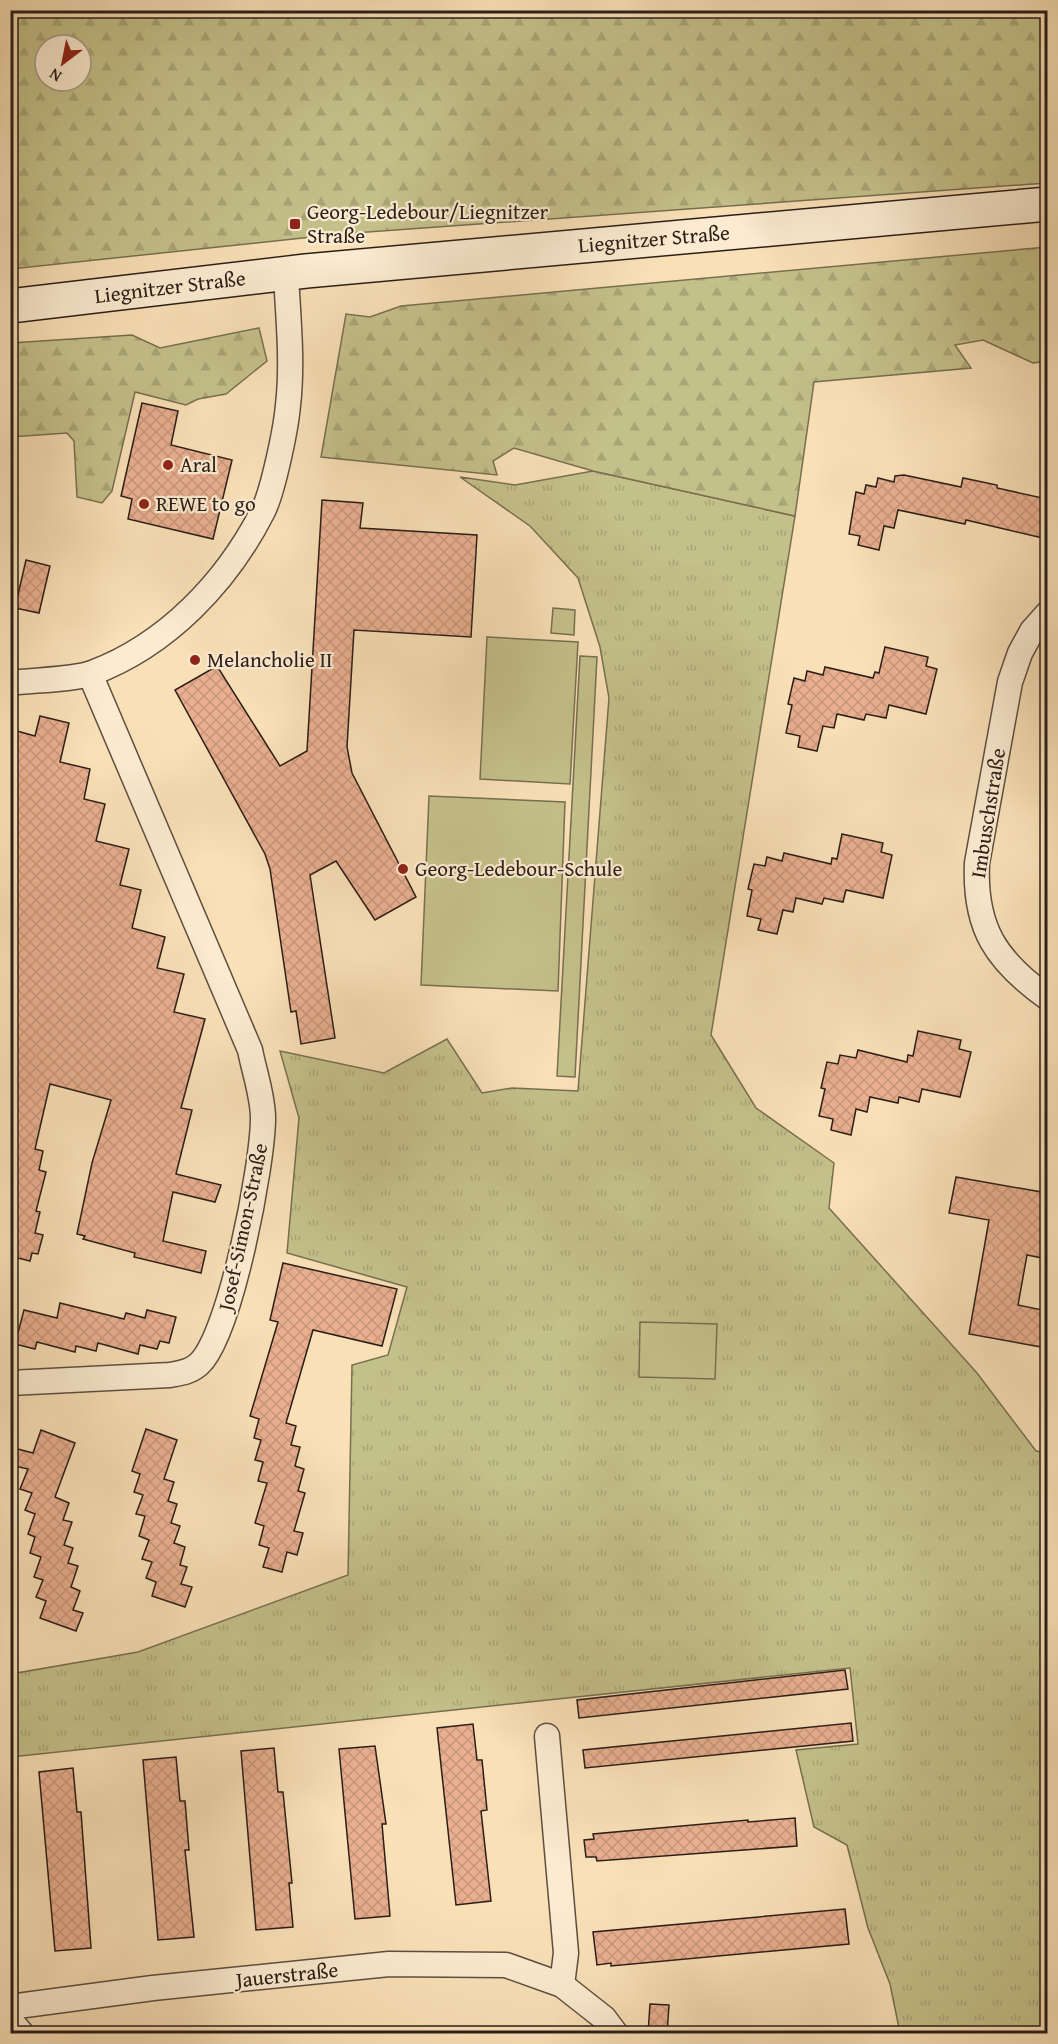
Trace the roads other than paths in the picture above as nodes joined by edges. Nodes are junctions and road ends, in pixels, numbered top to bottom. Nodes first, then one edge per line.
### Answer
1 (1047, 204) edge
2 (286, 274) junction
3 (10, 306) edge
4 (1047, 614) edge
5 (90, 674) junction
6 (10, 682) edge
7 (1047, 998) edge
8 (10, 1383) edge
9 (548, 1736) dead end
10 (562, 1985) junction
11 (10, 2007) edge
12 (10, 2020) edge
13 (22, 2034) edge
14 (616, 2034) edge

1 - 2 main road, Liegnitzer Straße
2 - 3 main road, Liegnitzer Straße
2 - 5 street
4 - 7 street, Imbuschstraße
5 - 6 street
5 - 8 street, Josef-Simon-Straße
9 - 10 street
10 - 11 street, Jauerstraße
10 - 14 street, Jauerstraße
12 - 13 street

